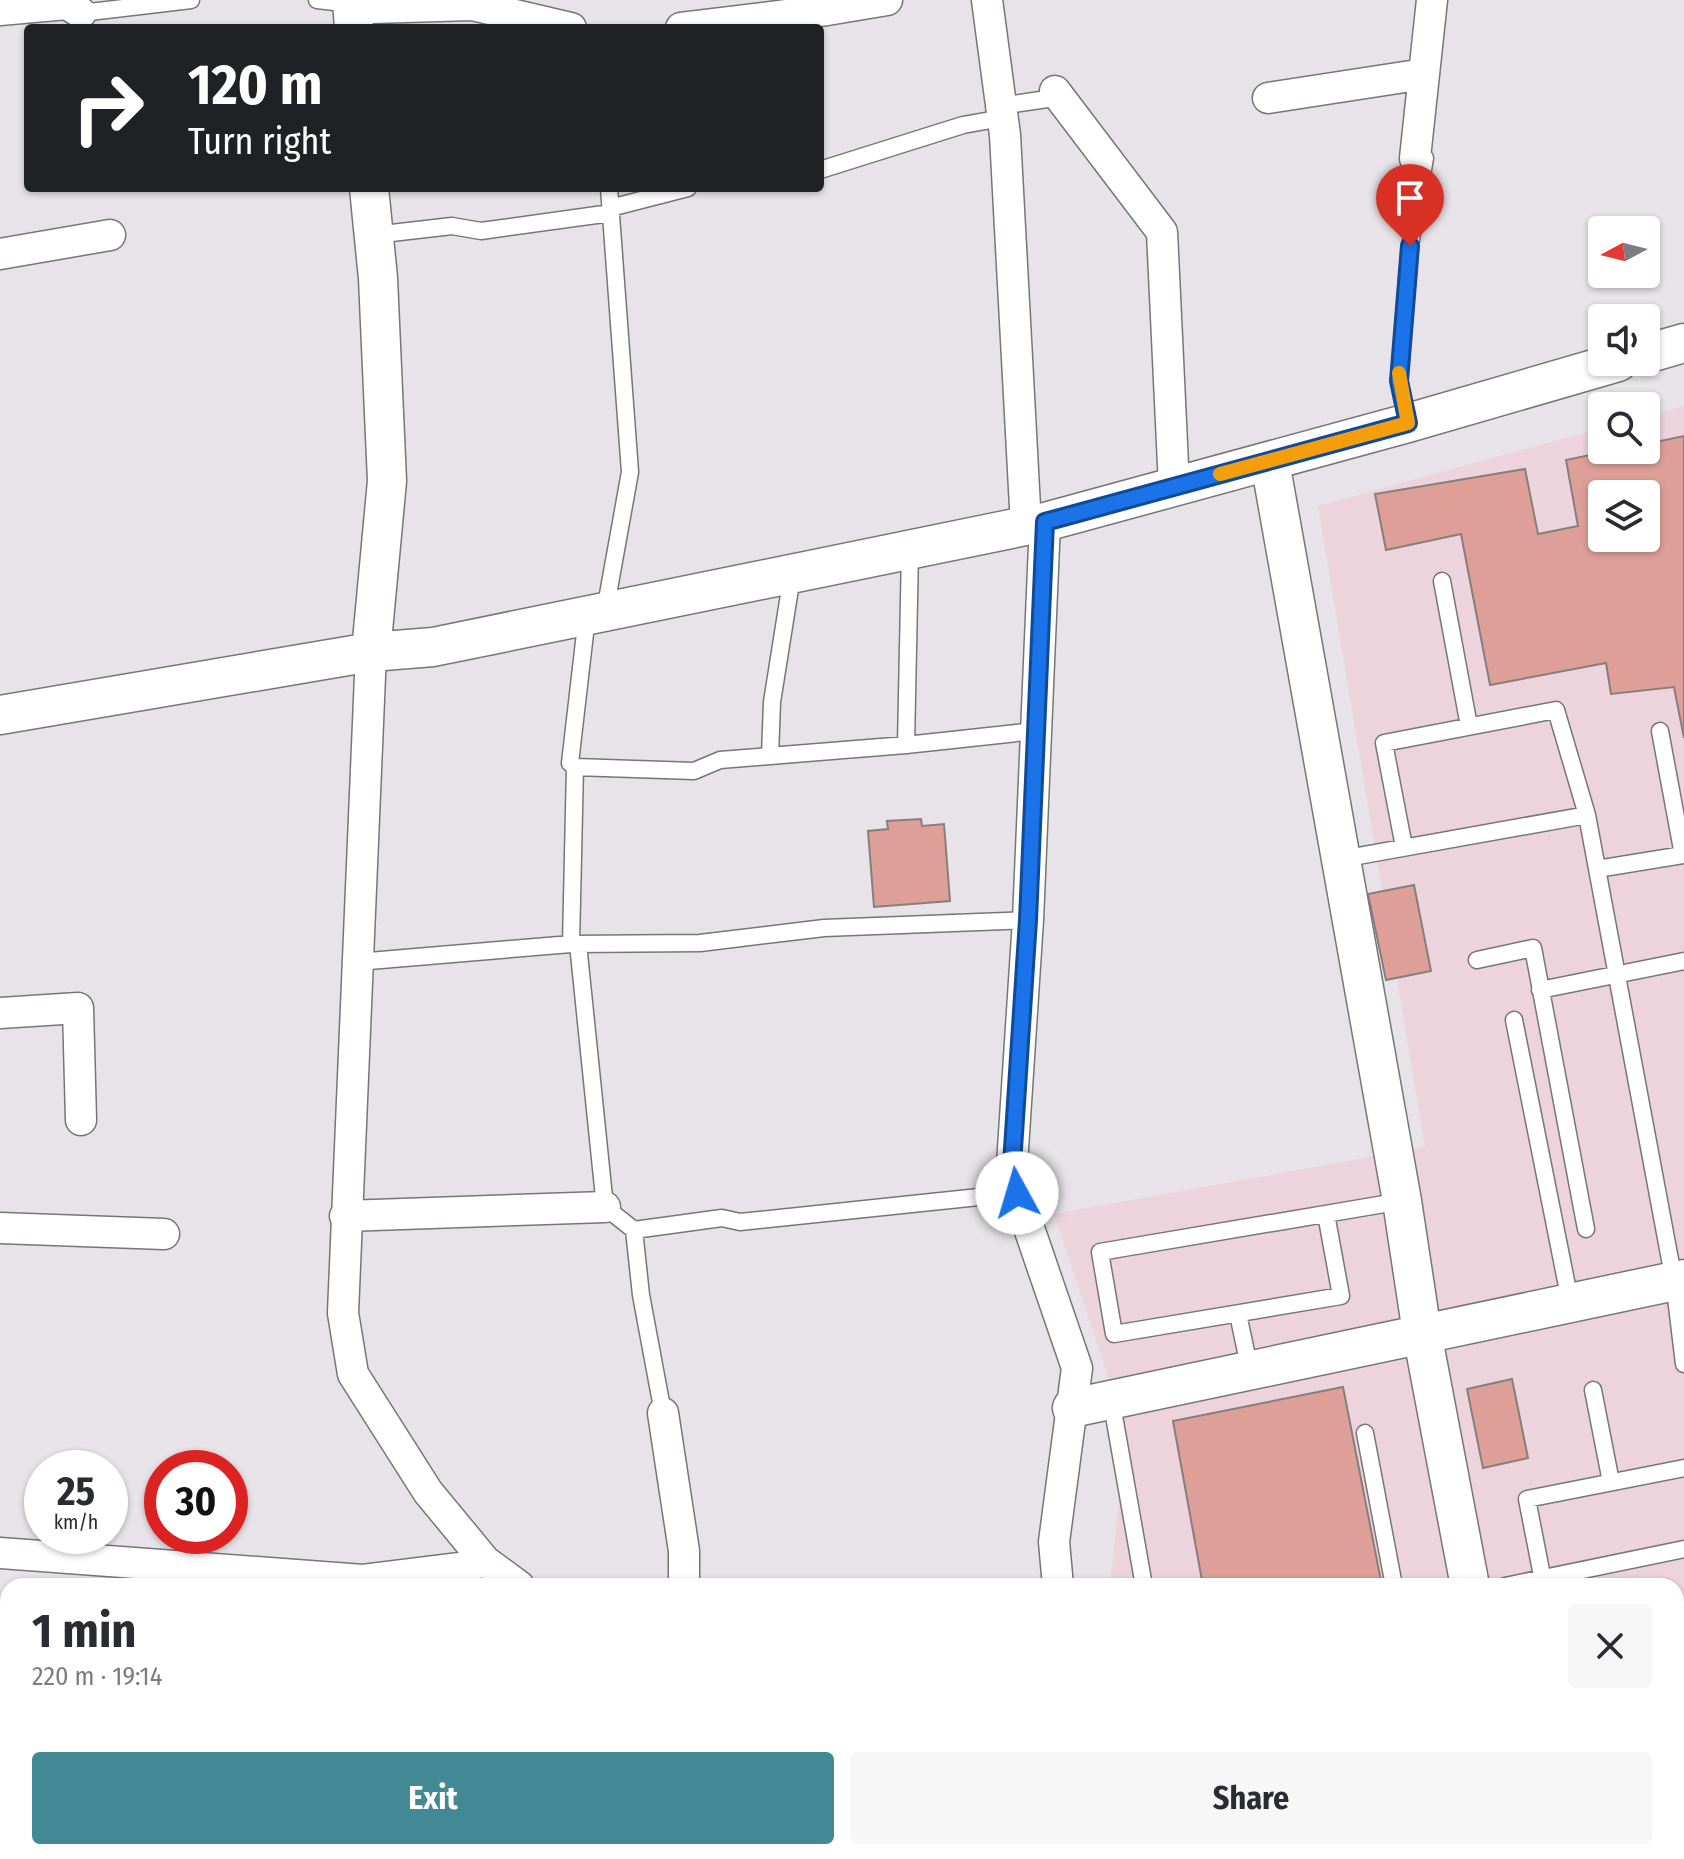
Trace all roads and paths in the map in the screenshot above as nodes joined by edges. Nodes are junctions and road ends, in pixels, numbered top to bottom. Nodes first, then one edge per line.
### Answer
1 (191, 0) edge
2 (887, 0) edge
3 (987, 0) edge
4 (1432, 0) edge
5 (344, 8) edge
6 (0, 10) edge
7 (81, 13) joint
8 (554, 24) edge
9 (713, 24) edge
10 (1424, 74) junction
11 (1055, 91) joint
12 (1268, 98) dead end
13 (1001, 112) junction
14 (1415, 158) joint
15 (824, 169) edge
16 (369, 192) edge
17 (609, 192) edge
18 (674, 192) edge
19 (610, 210) junction
20 (110, 235) dead end
21 (374, 235) junction
22 (0, 254) edge
23 (1684, 343) edge
24 (1660, 350) edge
25 (1588, 371) edge
26 (1408, 423) junction
27 (1270, 462) junction
28 (1174, 486) junction
29 (1035, 524) junction
30 (910, 551) junction
31 (792, 576) junction
32 (1442, 581) dead end
33 (596, 615) junction
34 (371, 652) junction
35 (0, 715) edge
36 (1469, 726) junction
37 (1035, 731) junction
38 (1660, 731) dead end
39 (906, 745) junction
40 (770, 756) junction
41 (575, 767) junction
42 (1587, 815) junction
43 (1681, 829) edge
44 (1404, 847) junction
45 (1341, 859) junction
46 (1597, 869) junction
47 (1028, 920) junction
48 (575, 944) junction
49 (1477, 960) dead end
50 (1684, 961) edge
51 (357, 962) junction
52 (1616, 976) junction
53 (1540, 990) junction
54 (0, 1013) edge
55 (1514, 1020) dead end
56 (81, 1120) dead end
57 (1408, 1192) junction
58 (1017, 1193) junction
59 (605, 1207) junction
60 (1326, 1214) junction
61 (345, 1216) junction
62 (0, 1228) edge
63 (1586, 1229) dead end
64 (634, 1230) junction
65 (164, 1234) dead end
66 (1679, 1280) edge
67 (1570, 1301) junction
68 (1238, 1314) junction
69 (1422, 1333) junction
70 (1684, 1364) edge
71 (1250, 1371) junction
72 (1593, 1390) dead end
73 (1111, 1399) junction
74 (1072, 1408) junction
75 (663, 1413) joint
76 (1365, 1433) dead end
77 (1684, 1468) edge
78 (1611, 1482) junction
79 (1684, 1549) edge
80 (0, 1553) edge
81 (485, 1561) junction
82 (208, 1578) edge
83 (379, 1578) edge
84 (508, 1578) edge
85 (684, 1578) edge
86 (1057, 1578) edge
87 (1143, 1578) edge
88 (1392, 1578) edge
89 (1468, 1578) edge
90 (1542, 1578) edge
91 (1560, 1578) edge

1 - 7 lane
2 - 9 street
3 - 13 street
4 - 10 street
5 - 8 street
6 - 7 street
10 - 12 street
10 - 14 street
11 - 13 lane
11 - 28 street
13 - 15 lane
13 - 29 street
14 - 26 lane
16 - 21 street
17 - 19 lane
18 - 19 lane
19 - 21 lane
19 - 33 lane
20 - 22 street
21 - 34 street
23 - 24 street
25 - 26 street
26 - 27 street
27 - 28 street
27 - 45 street
28 - 29 street
29 - 30 street
29 - 37 street
30 - 31 street
30 - 39 lane
31 - 33 street
31 - 40 lane
32 - 36 lane
33 - 34 street
33 - 41 lane
34 - 35 street
34 - 51 street
36 - 42 lane
36 - 44 lane
37 - 39 lane
37 - 47 street
38 - 43 lane
39 - 40 lane
40 - 41 lane
41 - 48 lane
42 - 44 lane
42 - 46 lane
43 - 46 lane
44 - 45 lane
45 - 57 street
46 - 52 lane
47 - 48 lane
47 - 58 street
48 - 51 lane
48 - 59 lane
49 - 53 lane
50 - 52 lane
51 - 61 street
52 - 53 lane
52 - 66 lane
53 - 63 lane
54 - 56 street
55 - 67 lane
57 - 60 lane
57 - 69 street
58 - 64 lane
58 - 74 street
59 - 61 street
59 - 64 lane
60 - 68 lane
60 - 68 lane
61 - 81 street
62 - 65 street
64 - 75 lane
66 - 67 street
66 - 70 lane
67 - 69 street
68 - 71 lane
69 - 71 street
69 - 89 street
71 - 73 street
72 - 78 lane
73 - 74 street
73 - 87 lane
74 - 86 street
75 - 85 street
76 - 88 lane
77 - 78 lane
78 - 90 lane
79 - 91 lane
80 - 82 street
81 - 83 street
81 - 84 street

